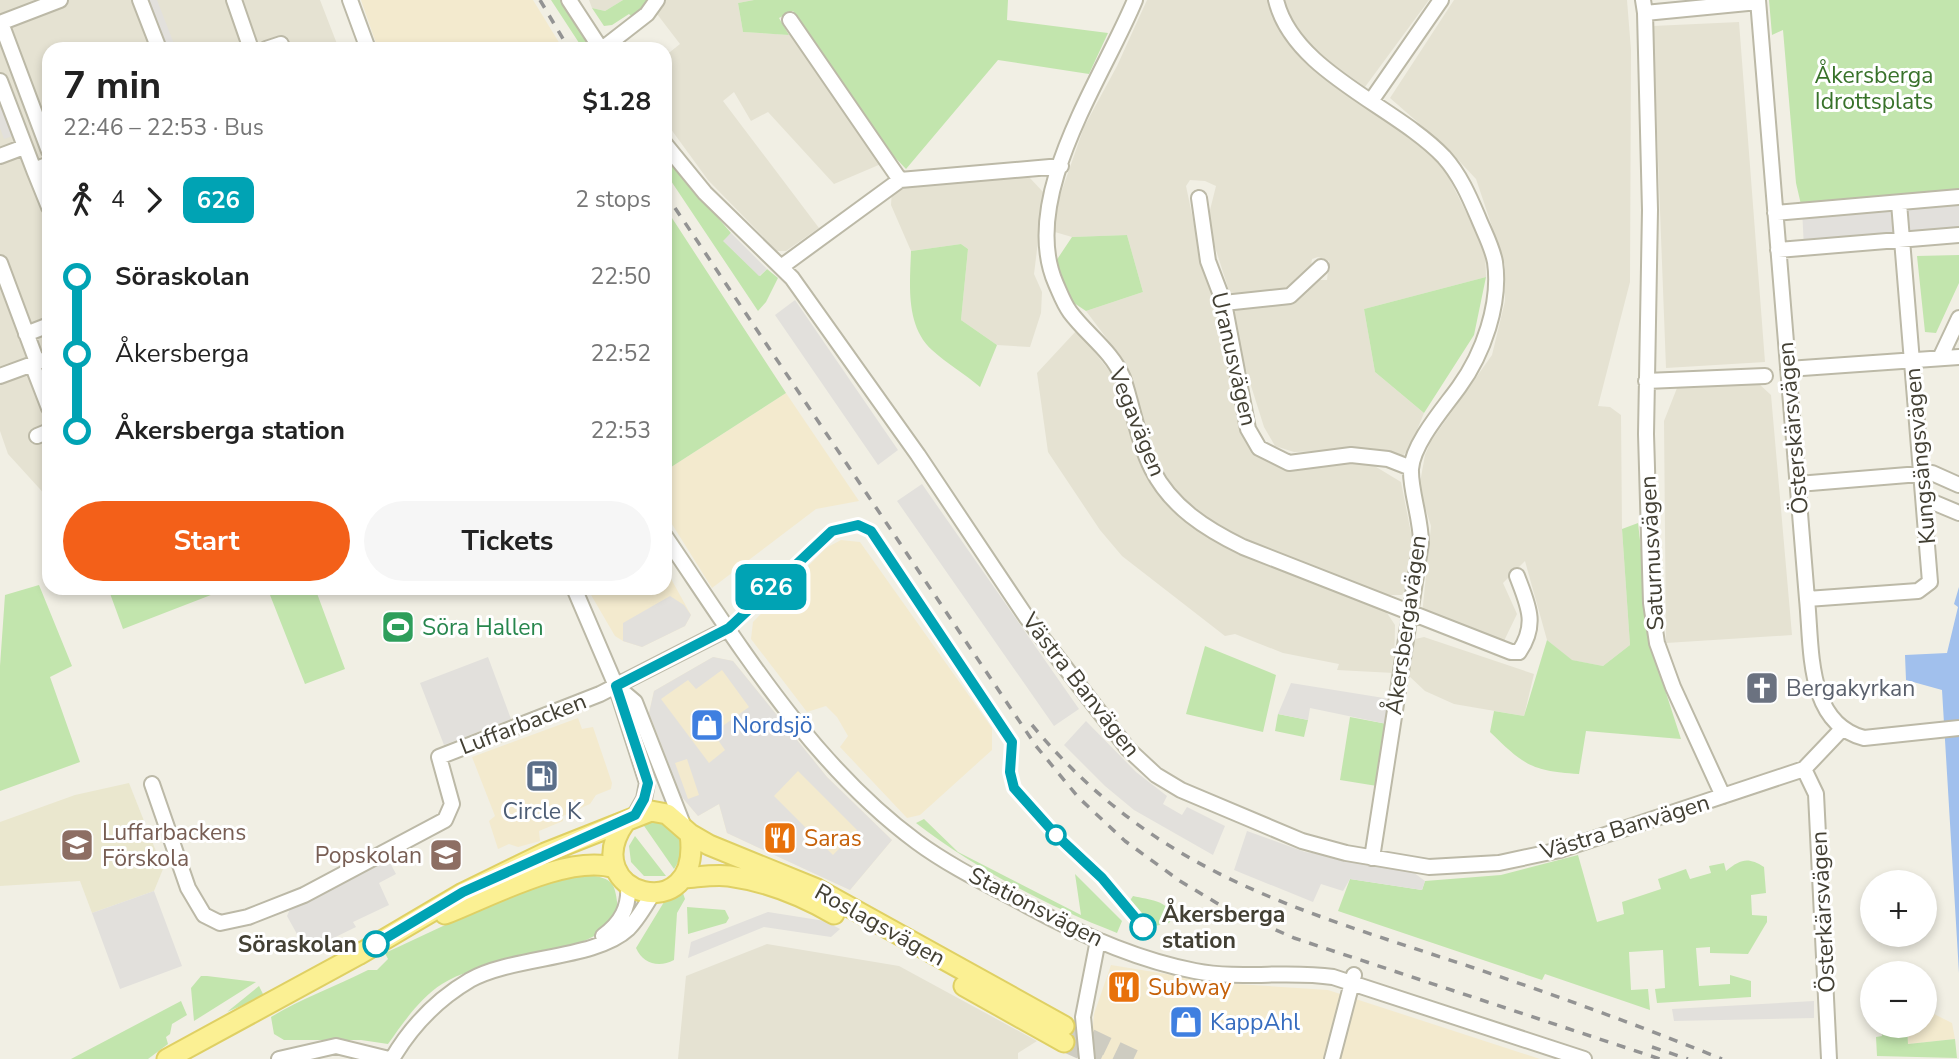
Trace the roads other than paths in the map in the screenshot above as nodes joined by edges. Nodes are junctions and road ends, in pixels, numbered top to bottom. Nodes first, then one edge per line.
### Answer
1 (60, 0) edge
2 (140, 0) edge
3 (234, 0) edge
4 (350, 0) edge
5 (569, 0) edge
6 (657, 0) edge
7 (1135, 0) edge
8 (1276, 0) edge
9 (1441, 0) edge
10 (1758, 1) edge
11 (1644, 7) edge
12 (789, 20) dead end
13 (1, 23) edge
14 (156, 42) edge
15 (249, 42) edge
16 (365, 42) edge
17 (596, 42) edge
18 (610, 42) edge
19 (0, 81) edge
20 (1371, 101) junction
21 (42, 132) edge
22 (24, 147) junction
23 (1, 151) edge
24 (672, 153) edge
25 (1061, 166) junction
26 (42, 167) edge
27 (34, 170) junction
28 (900, 180) junction
29 (42, 190) edge
30 (1959, 197) edge
31 (1199, 198) dead end
32 (1899, 203) junction
33 (1775, 213) junction
34 (1959, 235) edge
35 (1902, 240) junction
36 (1778, 250) junction
37 (0, 264) edge
38 (781, 267) junction
39 (1321, 267) dead end
40 (1224, 303) junction
41 (1959, 318) edge
42 (42, 328) edge
43 (26, 334) junction
44 (1941, 356) junction
45 (1959, 357) edge
46 (1912, 359) junction
47 (42, 360) edge
48 (42, 362) edge
49 (1788, 369) junction
50 (0, 376) edge
51 (1765, 376) dead end
52 (1646, 381) junction
53 (1411, 468) junction
54 (1922, 475) junction
55 (1798, 484) junction
56 (1959, 485) edge
57 (1924, 504) junction
58 (1959, 513) edge
59 (672, 546) edge
60 (1517, 576) dead end
61 (577, 595) edge
62 (1807, 599) junction
63 (1410, 614) junction
64 (729, 628) junction
65 (616, 686) junction
66 (1959, 728) edge
67 (1842, 729) junction
68 (1804, 769) junction
69 (152, 784) dead end
70 (1723, 796) junction
71 (630, 818) junction
72 (687, 830) junction
73 (1372, 858) junction
74 (615, 868) junction
75 (685, 878) junction
76 (628, 884) junction
77 (653, 894) junction
78 (395, 934) junction
79 (1098, 940) junction
80 (576, 949) junction
81 (1353, 978) junction
82 (167, 1059) edge
83 (279, 1059) edge
84 (391, 1059) edge
85 (1087, 1059) edge
86 (1332, 1059) edge
87 (1584, 1059) edge
88 (1829, 1059) edge

1 - 13 street
2 - 14 street
3 - 15 street
4 - 16 street
5 - 17 street
6 - 18 street
7 - 25 street, Vegavägen
8 - 20 street
9 - 20 street
10 - 11 street, Saturnusvägen
10 - 33 street, Österskärsvägen
11 - 52 street, Saturnusvägen
12 - 28 street
13 - 21 street
19 - 22 street
20 - 53 street
22 - 23 street
22 - 27 street
24 - 38 street, Västra Banvägen
25 - 28 street
25 - 63 street, Vegavägen
26 - 27 street
27 - 29 street
28 - 38 street
30 - 32 street
31 - 40 street, Uranusvägen
32 - 33 street
32 - 35 street, Kungsängsvägen
33 - 36 street, Österskärsvägen
34 - 35 street
35 - 36 street
35 - 46 street, Kungsängsvägen
36 - 49 street, Österskärsvägen
37 - 43 street
38 - 73 street, Västra Banvägen
39 - 40 street
40 - 53 street, Uranusvägen
41 - 44 street
42 - 43 street
43 - 47 street
44 - 45 street
44 - 46 street
46 - 49 street
46 - 54 street, Kungsängsvägen
48 - 50 street
49 - 55 street, Österskärsvägen
51 - 52 street
52 - 70 street, Saturnusvägen
53 - 63 street, Åkersbergavägen
54 - 55 street
54 - 56 street
54 - 57 street, Kungsängsvägen
55 - 62 street, Österskärsvägen
57 - 58 street
57 - 62 street, Kungsängsvägen
59 - 64 street, Stationsvägen
60 - 63 street, Vegavägen
61 - 65 street
62 - 67 street, Österskärsvägen
63 - 73 street, Åkersbergavägen
64 - 65 street, Luffarbacken
64 - 79 street, Stationsvägen
65 - 69 street, Luffarbacken
65 - 71 street
65 - 72 street
66 - 67 street
67 - 68 street, Västra Banvägen
68 - 70 street, Västra Banvägen
68 - 88 street, Österkärsvägen
70 - 73 street, Västra Banvägen
71 - 72 main road, Roslagsvägen
71 - 74 main road
71 - 78 main road, Roslagsvägen
72 - 75 main road
72 - 75 main road, Roslagsvägen
74 - 76 main road
74 - 78 main road, Roslagsvägen
75 - 77 main road, Roslagsvägen
76 - 77 main road
76 - 80 street
77 - 80 street
78 - 82 main road, Roslagsvägen
79 - 81 street, Stationsvägen
79 - 85 street
80 - 84 street
81 - 86 street
81 - 87 street, Stationsvägen
83 - 84 street

